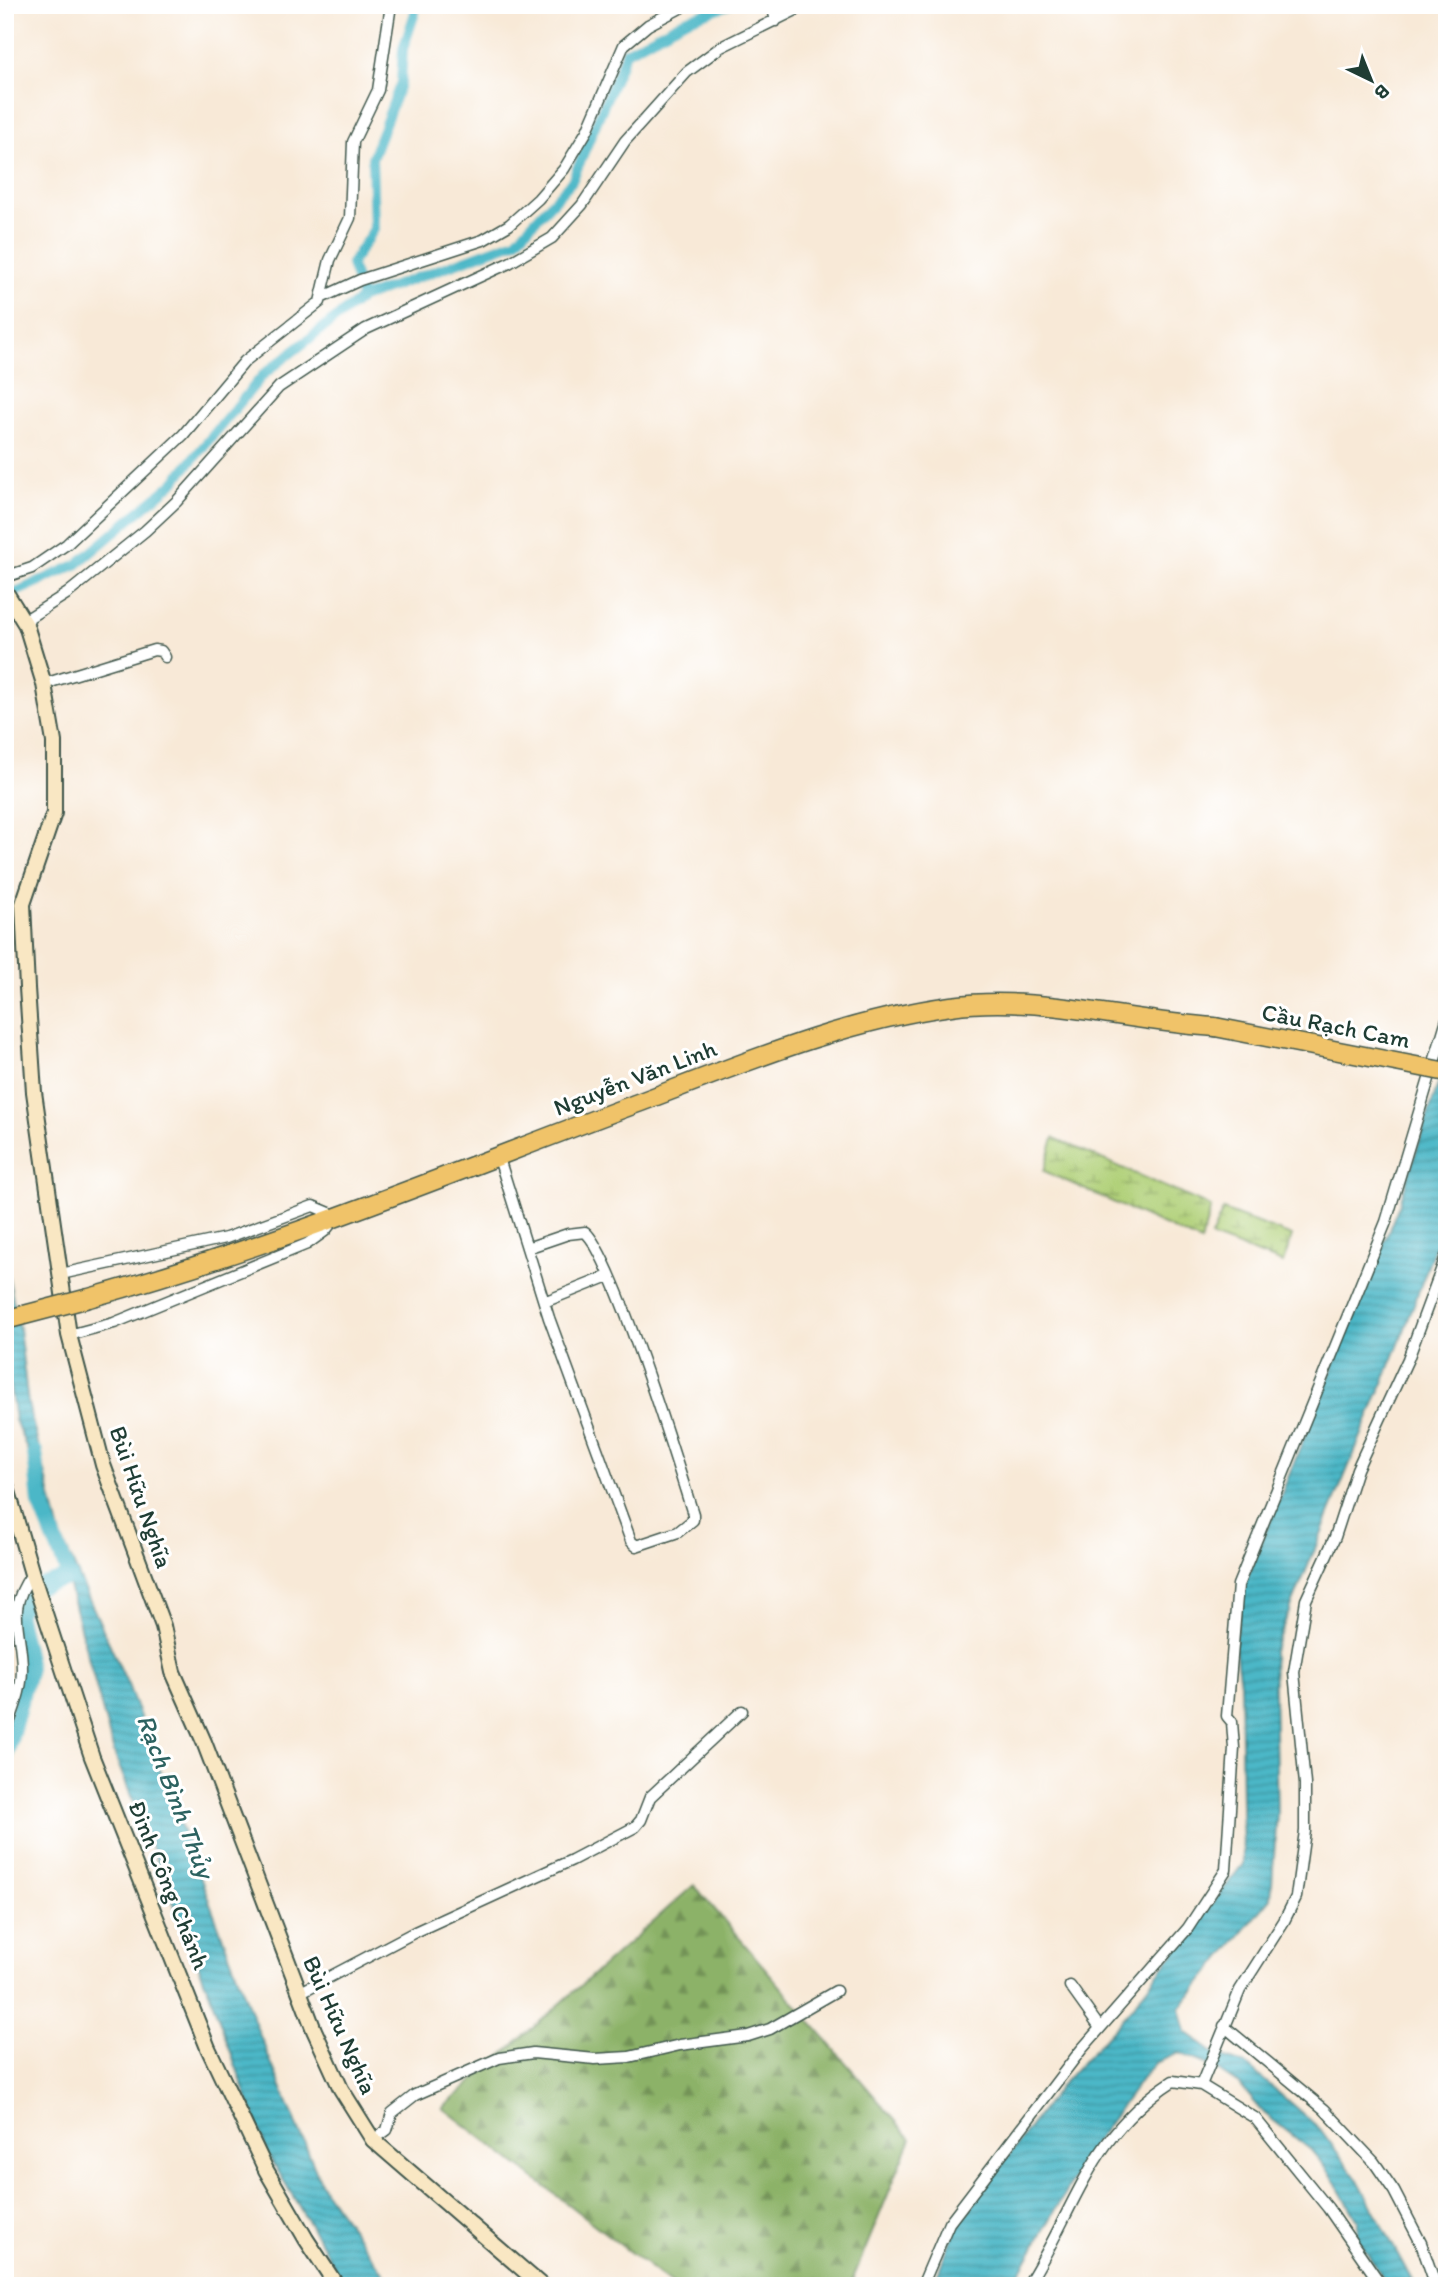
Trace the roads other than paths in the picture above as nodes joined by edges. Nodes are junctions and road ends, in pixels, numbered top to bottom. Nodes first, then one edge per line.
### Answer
1 (391, 5) edge
2 (686, 5) edge
3 (806, 5) edge
4 (774, 12) edge
5 (323, 297) junction
6 (5, 577) edge
7 (5, 591) edge
8 (23, 621) junction
9 (165, 657) dead end
10 (44, 684) junction
11 (1447, 1019) edge
12 (1215, 1027) joint
13 (1447, 1072) edge
14 (498, 1155) junction
15 (337, 1216) junction
16 (527, 1248) junction
17 (1447, 1254) edge
18 (61, 1274) junction
19 (609, 1276) junction
20 (544, 1302) junction
21 (5, 1320) edge
22 (69, 1335) junction
23 (5, 1481) edge
24 (35, 1584) junction
25 (742, 1711) dead end
26 (5, 1733) edge
27 (1070, 1986) dead end
28 (836, 1991) dead end
29 (299, 1993) junction
30 (1100, 2028) junction
31 (1223, 2030) junction
32 (1200, 2085) junction
33 (373, 2140) junction
34 (337, 2286) edge
35 (542, 2286) edge
36 (922, 2286) edge
37 (1027, 2286) edge
38 (1382, 2286) edge
39 (1436, 2286) edge

1 - 5 street
2 - 5 street
3 - 4 street
4 - 8 street
5 - 6 street
7 - 8 main road, Bùi Hữu Nghĩa
8 - 10 main road, Bùi Hữu Nghĩa
9 - 10 street
10 - 18 main road, Bùi Hữu Nghĩa
11 - 30 street
12 - 13 highway, Cầu Rạch Cam, bridge
12 - 14 highway, Nguyễn Văn Linh
14 - 15 highway, Nguyễn Văn Linh
14 - 16 street
15 - 18 street
15 - 21 highway, Nguyễn Văn Linh, bridge
15 - 22 street
16 - 19 street
16 - 20 street
17 - 31 street
18 - 22 main road, Bùi Hữu Nghĩa
19 - 20 street
19 - 20 street
22 - 29 main road, Bùi Hữu Nghĩa
23 - 24 main road, Đinh Công Chánh
24 - 26 street
24 - 34 main road, Đinh Công Chánh
25 - 29 street
27 - 30 street
28 - 33 street
29 - 33 main road, Bùi Hữu Nghĩa
30 - 36 street
31 - 32 street
31 - 39 street
32 - 37 street
32 - 38 street
33 - 35 main road, Bùi Hữu Nghĩa

